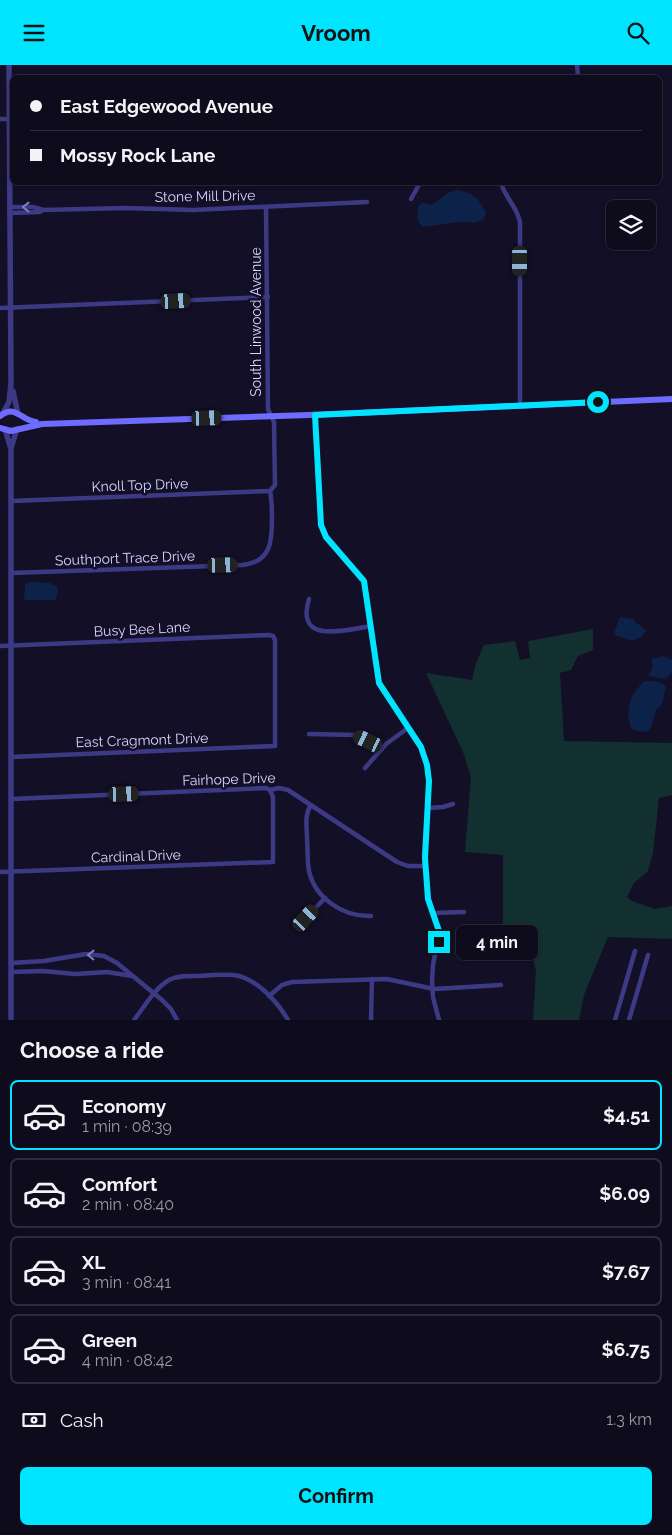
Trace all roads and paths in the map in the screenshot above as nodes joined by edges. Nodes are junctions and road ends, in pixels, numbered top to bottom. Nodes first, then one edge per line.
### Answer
1 (9, 65) edge
2 (10, 92) edge
3 (10, 164) edge
4 (419, 185) edge
5 (502, 185) edge
6 (411, 199) dead end
7 (367, 202) dead end
8 (266, 207) junction
9 (9, 210) junction
10 (268, 297) junction
11 (0, 308) edge
12 (10, 308) junction
13 (11, 384) junction
14 (672, 399) edge
15 (520, 405) junction
16 (18, 414) junction
17 (2, 415) edge
18 (315, 415) junction
19 (271, 416) junction
20 (42, 424) junction
21 (2, 428) edge
22 (17, 429) junction
23 (10, 448) junction
24 (270, 491) junction
25 (11, 501) junction
26 (266, 553) joint
27 (11, 573) junction
28 (309, 599) dead end
29 (371, 627) junction
30 (0, 645) edge
31 (11, 646) junction
32 (408, 728) junction
33 (309, 734) dead end
34 (275, 746) joint
35 (382, 749) junction
36 (11, 757) junction
37 (365, 768) dead end
38 (270, 790) junction
39 (11, 799) junction
40 (453, 803) dead end
41 (311, 805) junction
42 (428, 807) junction
43 (425, 866) junction
44 (0, 872) edge
45 (11, 872) junction
46 (325, 899) junction
47 (464, 912) dead end
48 (433, 913) junction
49 (371, 916) dead end
50 (306, 918) dead end
51 (635, 951) dead end
52 (648, 955) dead end
53 (11, 963) junction
54 (11, 972) junction
55 (133, 976) junction
56 (372, 979) junction
57 (501, 985) dead end
58 (432, 988) junction
59 (155, 994) junction
60 (269, 996) junction
61 (177, 1019) edge
62 (11, 1020) edge
63 (134, 1020) edge
64 (288, 1020) edge
65 (371, 1020) edge
66 (438, 1020) edge
67 (615, 1020) edge
68 (629, 1020) edge

1 - 2 street
3 - 9 street
4 - 6 street
5 - 15 street
7 - 8 street, Stone Mill Drive
8 - 9 street, Stone Mill Drive
8 - 10 street, South Linwood Avenue
9 - 12 street
10 - 12 street
10 - 19 street, South Linwood Avenue
11 - 12 street
12 - 13 street
13 - 16 street
13 - 17 street
14 - 15 main road
15 - 18 main road
16 - 17 main road
16 - 20 main road
16 - 22 main road
17 - 21 main road
18 - 19 main road
18 - 29 street
19 - 20 main road
19 - 24 street, South Linwood Avenue
20 - 22 main road
21 - 22 main road
21 - 23 street
22 - 23 street
23 - 25 street
24 - 25 street, Knoll Top Drive
24 - 26 street, South Linwood Avenue
25 - 27 street
26 - 27 street, Southport Trace Drive
27 - 31 street
28 - 29 street
29 - 32 street
30 - 31 street, Busy Bee Lane
31 - 34 street, Busy Bee Lane
31 - 36 street
32 - 35 street
32 - 42 street
33 - 35 street
34 - 36 street, East Cragmont Drive
35 - 37 street
36 - 39 street
38 - 39 street, Fairhope Drive
38 - 41 street, Fairhope Drive
38 - 45 street, Cardinal Drive
39 - 45 street
40 - 42 street
41 - 43 street, Fairhope Drive
41 - 46 street
42 - 43 street
43 - 48 street
44 - 45 street, Cardinal Drive
45 - 53 street
46 - 49 street
46 - 50 street
47 - 48 street
48 - 58 street
51 - 67 street
52 - 68 street
53 - 54 street
55 -> 53 street
54 - 55 street
54 - 62 street
55 - 59 street
56 - 58 street
56 - 60 street
56 - 65 street
57 - 58 street
58 - 66 street
59 - 60 street
59 - 61 street
59 - 63 street
60 - 64 street

